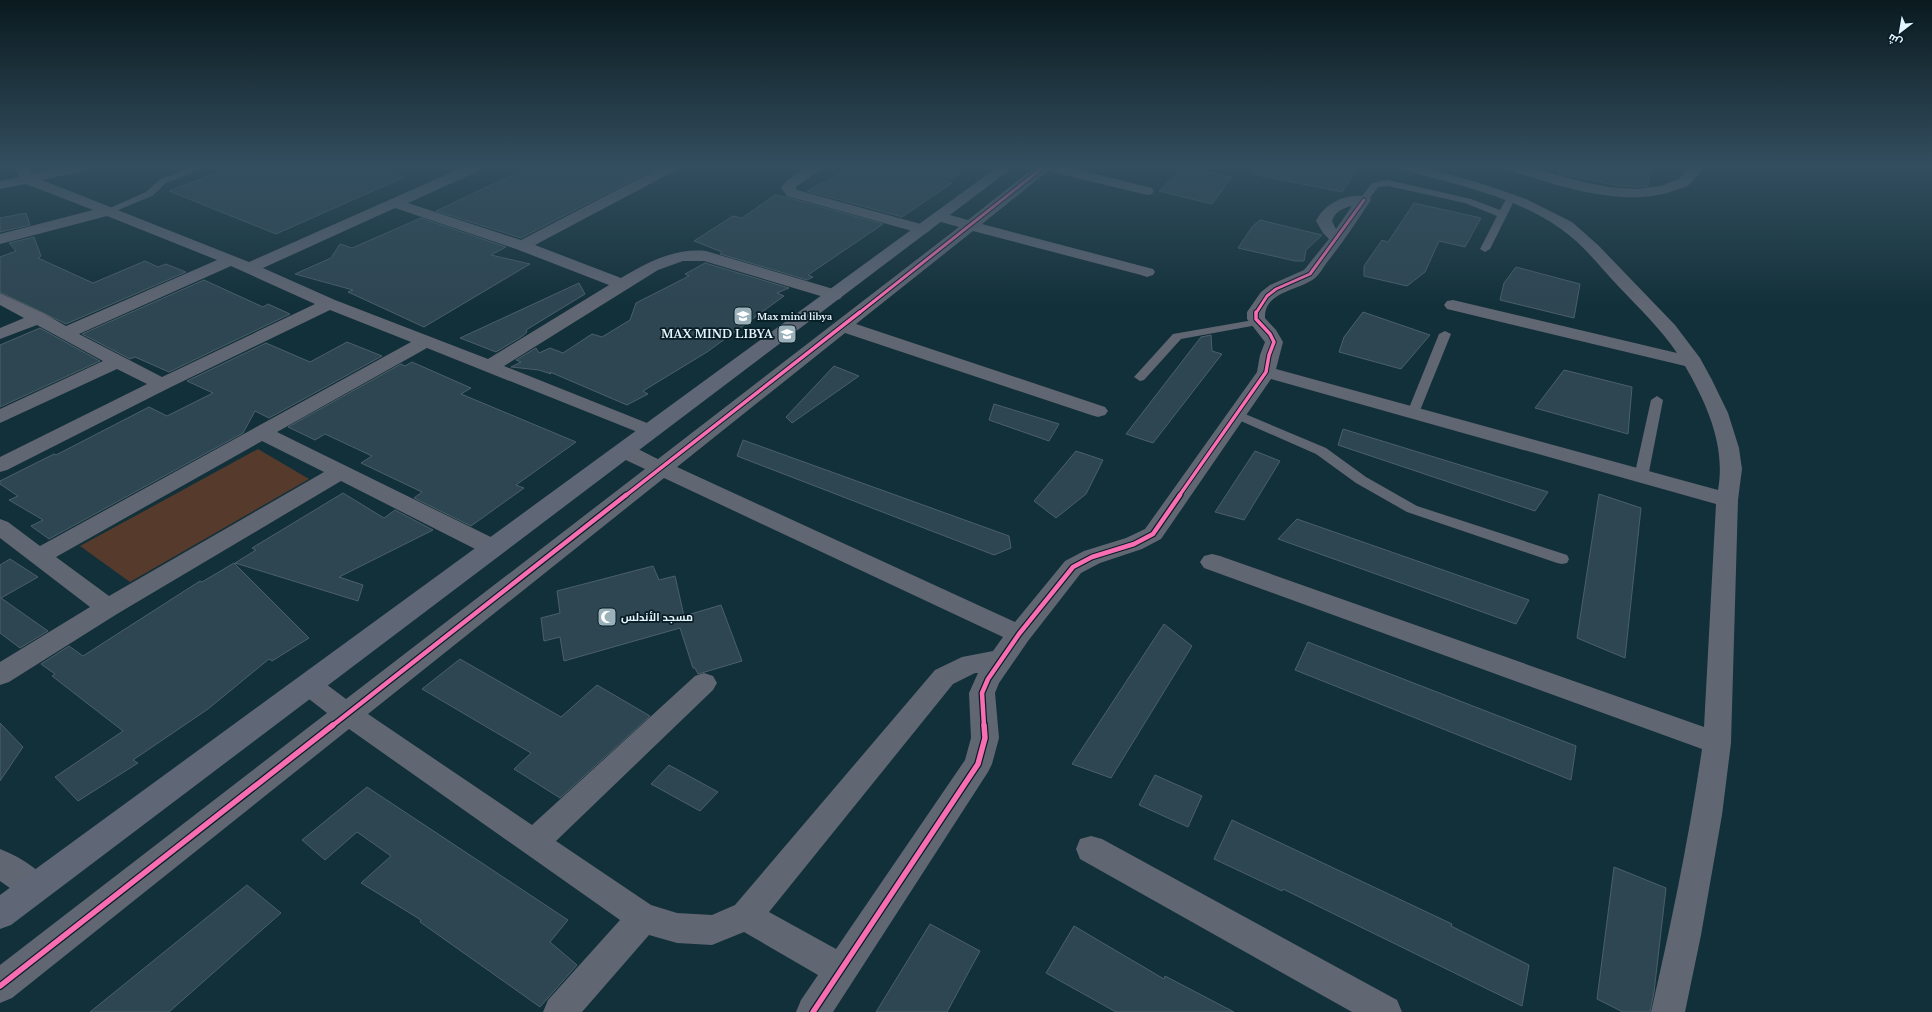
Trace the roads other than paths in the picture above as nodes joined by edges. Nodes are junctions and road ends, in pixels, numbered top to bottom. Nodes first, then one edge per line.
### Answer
1 (103, 212) edge
2 (111, 212) edge
3 (374, 212) edge
4 (421, 212) edge
5 (586, 212) edge
6 (878, 212) edge
7 (945, 212) edge
8 (987, 212) edge
9 (1356, 212) edge
10 (1504, 212) edge
11 (1530, 212) edge
12 (931, 223) junction
13 (971, 226) junction
14 (0, 239) edge
15 (522, 246) junction
16 (1486, 249) dead end
17 (231, 260) junction
18 (250, 268) junction
19 (1147, 272) dead end
20 (622, 284) junction
21 (834, 295) junction
22 (0, 298) edge
23 (329, 304) junction
24 (1453, 305) dead end
25 (38, 318) junction
26 (1259, 322) junction
27 (843, 326) junction
28 (66, 333) junction
29 (0, 334) edge
30 (1445, 334) dead end
31 (426, 341) junction
32 (117, 362) junction
33 (1693, 362) junction
34 (490, 366) junction
35 (1266, 372) junction
36 (1140, 377) dead end
37 (162, 384) junction
38 (1657, 400) dead end
39 (1098, 410) dead end
40 (1413, 413) junction
41 (1238, 415) junction
42 (0, 417) edge
43 (650, 431) junction
44 (263, 433) junction
45 (624, 451) junction
46 (0, 465) edge
47 (662, 468) junction
48 (342, 471) junction
49 (1642, 477) junction
50 (1727, 500) junction
51 (0, 527) edge
52 (493, 548) junction
53 (38, 557) junction
54 (1562, 560) dead end
55 (1212, 562) dead end
56 (108, 608) junction
57 (1019, 634) junction
58 (1000, 660) junction
59 (0, 675) edge
60 (704, 683) dead end
61 (309, 685) junction
62 (346, 713) junction
63 (1717, 743) junction
64 (534, 842) junction
65 (1091, 849) dead end
66 (0, 863) edge
67 (35, 888) junction
68 (0, 914) edge
69 (746, 916) junction
70 (643, 918) junction
71 (840, 970) junction
72 (0, 986) edge
73 (560, 1012) edge
74 (813, 1012) edge
75 (1385, 1012) edge
76 (1668, 1012) edge

1 - 14 street
2 - 17 street
3 - 18 street
4 - 15 street
5 - 15 street
6 - 12 street
7 - 12 main road
8 - 13 street
9 - 26 street
10 - 16 lane
11 - 33 street
12 - 13 street
12 - 21 main road
13 - 19 street
13 - 27 street
15 - 20 street
17 - 18 street
17 - 28 street
18 - 23 street
20 - 21 street
20 - 34 street
21 - 43 main road
22 - 25 street
23 - 31 street
23 - 37 street
24 - 33 street
25 - 28 street
25 - 29 street
26 - 35 street
26 - 36 lane
27 - 39 street
27 - 47 street
28 - 32 street
30 - 40 lane
31 - 34 street
31 - 44 street
32 - 37 street
32 - 42 street
33 - 50 street
34 - 43 street
35 - 40 street
35 - 41 street
37 - 46 street
38 - 49 lane
40 - 49 street
41 - 54 lane
41 - 57 street
43 - 45 main road
44 - 48 street
44 - 53 street
45 - 47 street
45 - 52 main road
47 - 57 street
47 - 62 street
48 - 52 street
48 - 56 street
49 - 50 street
50 - 63 street
51 - 53 street
52 - 61 main road
53 - 56 street
55 - 63 street
56 - 59 street
57 - 58 street
58 - 69 street
58 - 71 street
60 - 64 street
61 - 62 street
61 - 67 main road
62 - 64 street
62 - 72 street
63 - 76 street
64 - 70 street
65 - 75 street
66 - 67 street
67 - 68 main road
69 - 70 street
69 - 71 street
70 - 73 street
71 - 74 street

